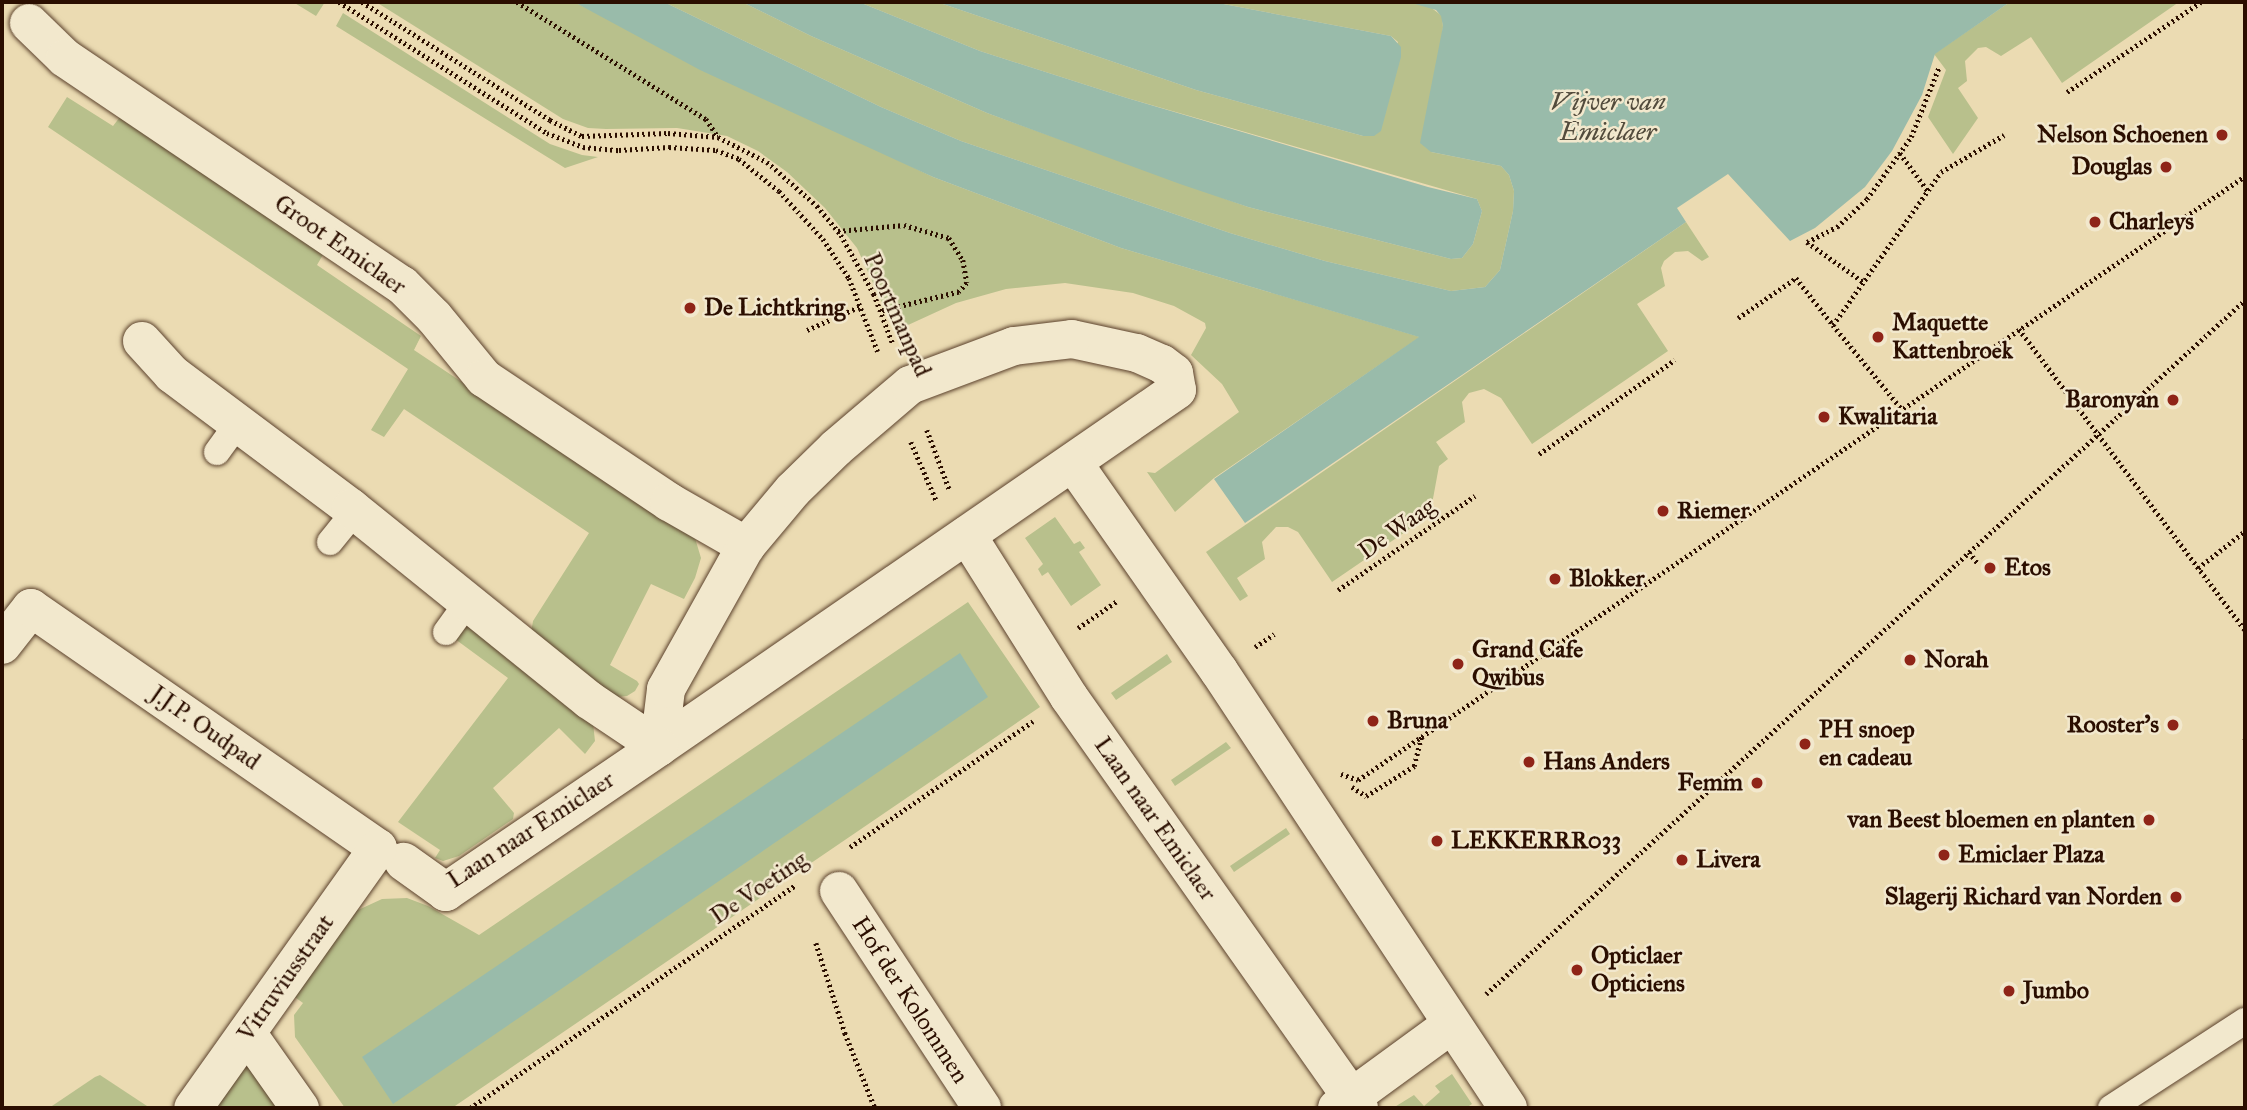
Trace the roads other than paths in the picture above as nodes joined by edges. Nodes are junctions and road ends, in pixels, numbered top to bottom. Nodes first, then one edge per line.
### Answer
1 (29, 23) dead end
2 (142, 341) dead end
3 (1073, 464) junction
4 (354, 512) junction
5 (960, 540) junction
6 (330, 542) dead end
7 (746, 546) junction
8 (2, 645) edge
9 (659, 747) junction
10 (391, 855) junction
11 (839, 891) dead end
12 (2245, 1021) edge
13 (1451, 1025) junction
14 (247, 1033) junction
15 (1349, 1104) edge
16 (193, 1108) edge
17 (300, 1108) edge
18 (982, 1108) edge
19 (1508, 1108) edge
20 (2111, 1108) edge

1 - 7 street, Groot Emiclaer
2 - 4 street
3 - 5 street, Laan naar Emiclaer
3 - 7 street, Laan naar Emiclaer
3 - 13 street
4 - 6 lane
4 - 9 street
5 - 9 street, Laan naar Emiclaer
5 - 15 street, Laan naar Emiclaer
7 - 9 street, Laan naar Emiclaer
8 - 10 street, J.J.P. Oudpad
9 - 10 street, Laan naar Emiclaer
10 - 14 street, Vitruviusstraat
11 - 18 street, Hof der Kolommen
12 - 20 lane
13 - 15 street, Laan naar Emiclaer
13 - 19 street
14 - 16 street, Vitruviusstraat
14 - 17 street

